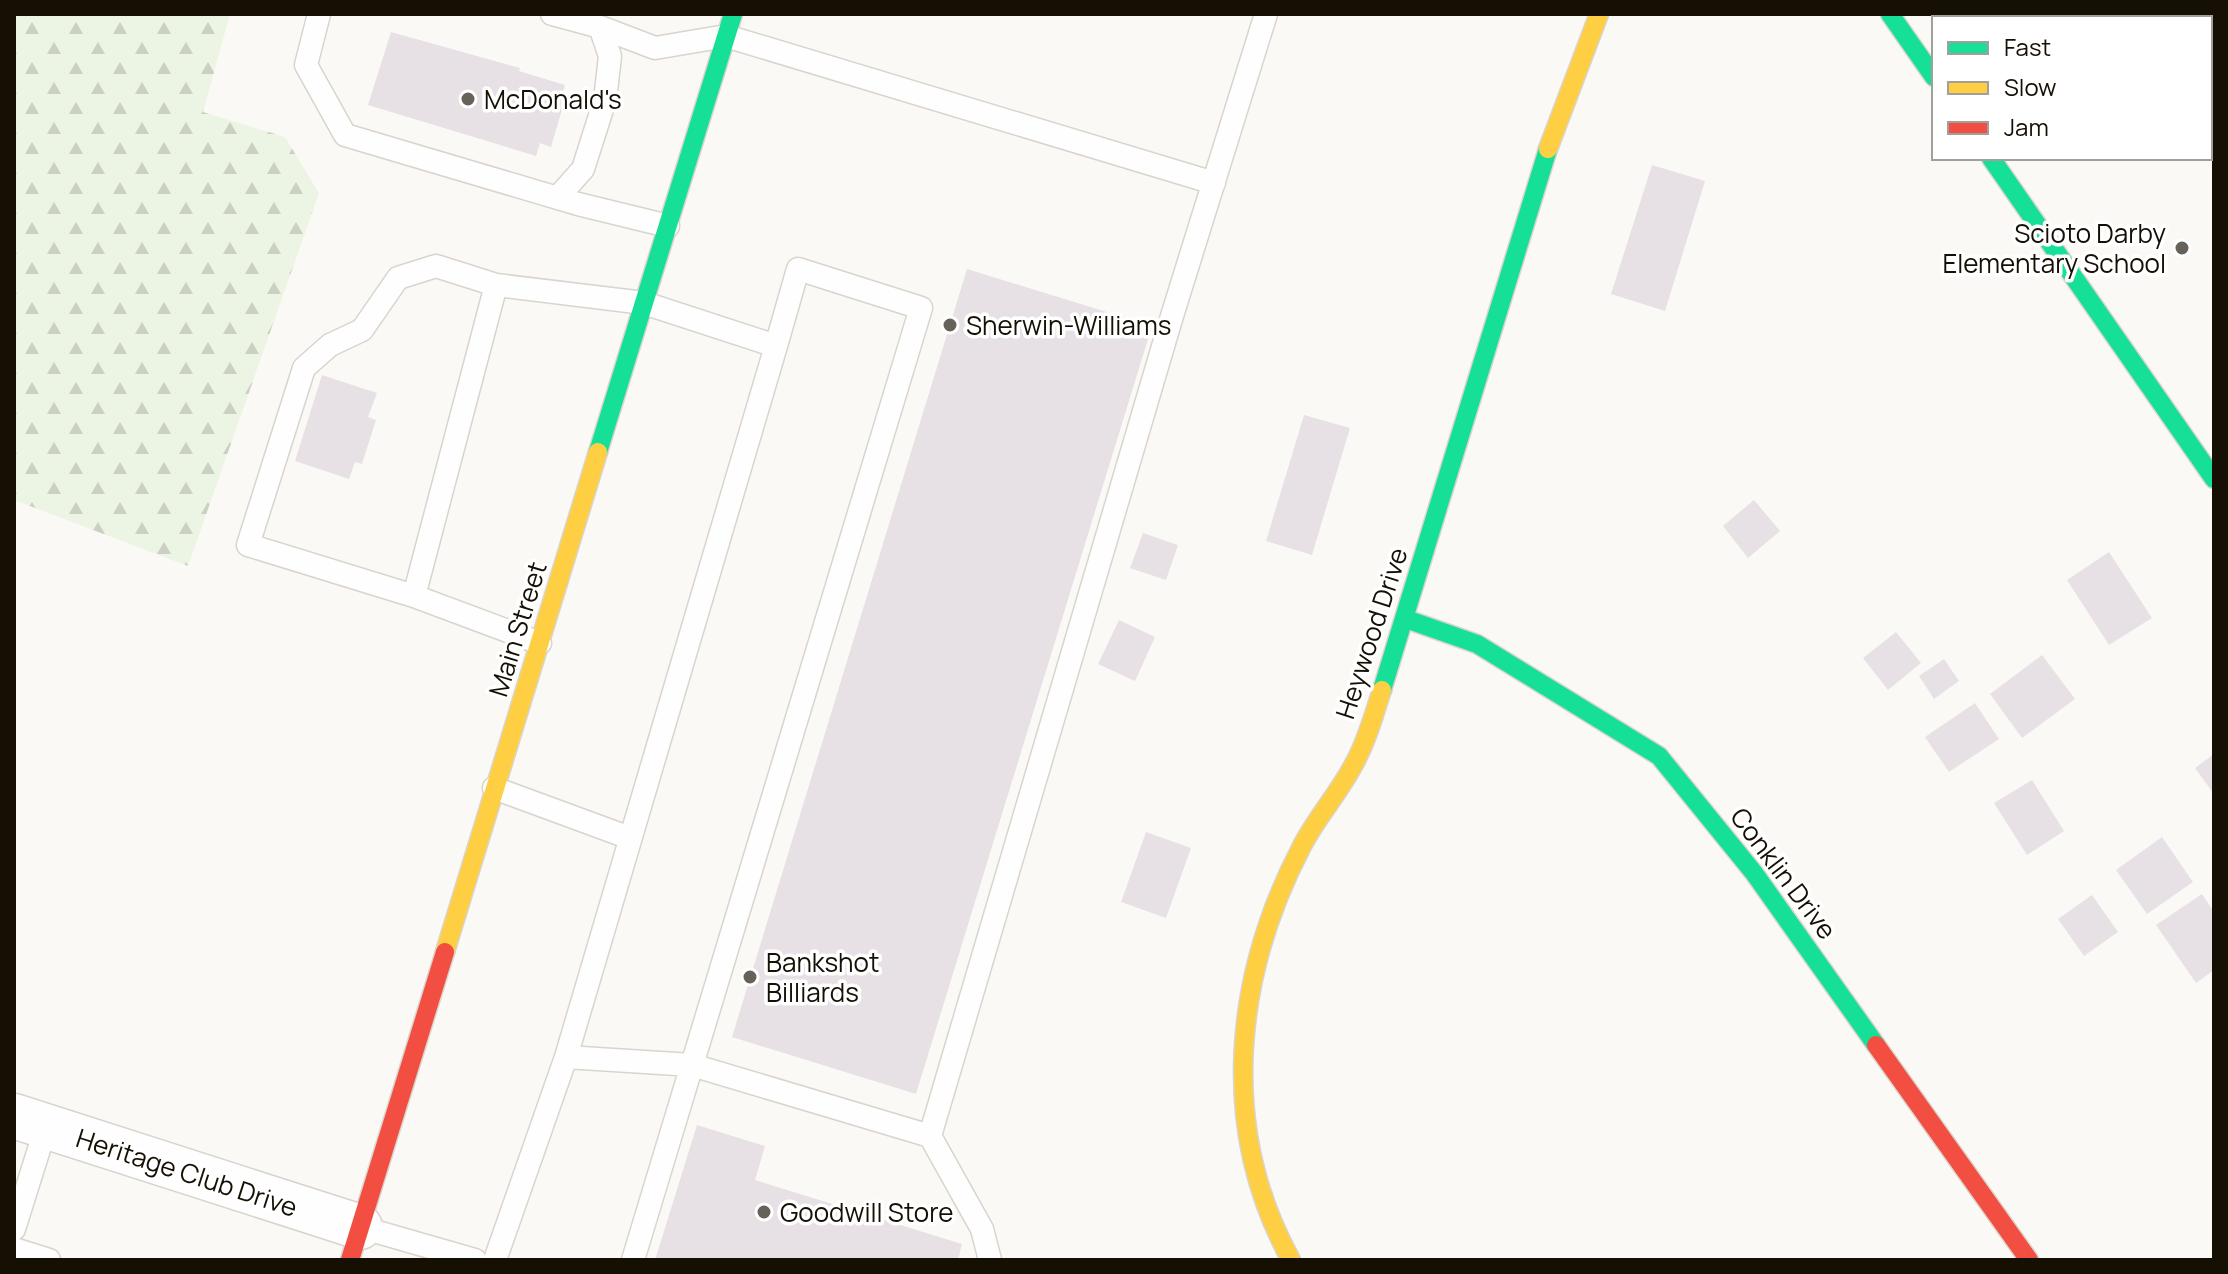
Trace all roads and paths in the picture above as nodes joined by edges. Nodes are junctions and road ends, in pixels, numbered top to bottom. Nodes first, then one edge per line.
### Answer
1 (319, 14) edge
2 (552, 14) edge
3 (733, 14) edge
4 (1266, 14) edge
5 (1599, 14) edge
6 (1890, 14) edge
7 (600, 27) junction
8 (726, 36) junction
9 (1932, 74) edge
10 (1992, 160) edge
11 (1214, 183) junction
12 (558, 197) junction
13 (668, 226) junction
14 (496, 285) junction
15 (644, 303) junction
16 (776, 346) junction
17 (2214, 479) edge
18 (414, 596) junction
19 (1406, 619) junction
20 (540, 643) junction
21 (494, 788) junction
22 (630, 838) junction
23 (566, 1057) junction
24 (692, 1065) junction
25 (30, 1122) edge
26 (930, 1136) junction
27 (14, 1229) edge
28 (355, 1243) edge
29 (14, 1249) edge
30 (49, 1260) edge
31 (475, 1260) edge
32 (495, 1260) edge
33 (633, 1260) edge
34 (990, 1260) edge
35 (1291, 1260) edge
36 (2029, 1260) edge

1 - 12 lane
2 - 7 lane
3 - 8 street, Main Street
4 - 11 lane
5 - 19 street, Heywood Drive
6 - 9 street
7 - 8 lane
7 - 12 lane
8 - 11 lane
8 - 13 street, Main Street
10 - 17 street
11 - 26 lane
12 - 13 lane
13 - 15 street, Main Street
14 - 15 lane
14 - 18 lane
14 - 18 lane
15 - 16 lane
15 - 20 street, Main Street
16 - 22 lane
16 - 24 lane
18 - 20 lane
19 - 35 street, Heywood Drive
19 - 36 street, Conklin Drive
20 - 21 street, Main Street
21 - 22 lane
21 - 28 street, Main Street
22 - 23 lane
23 - 24 lane
23 - 32 lane
24 - 26 lane
24 - 33 lane
25 - 27 lane
25 - 28 street, Heritage Club Drive
26 - 34 lane
28 - 31 lane
29 - 30 lane

